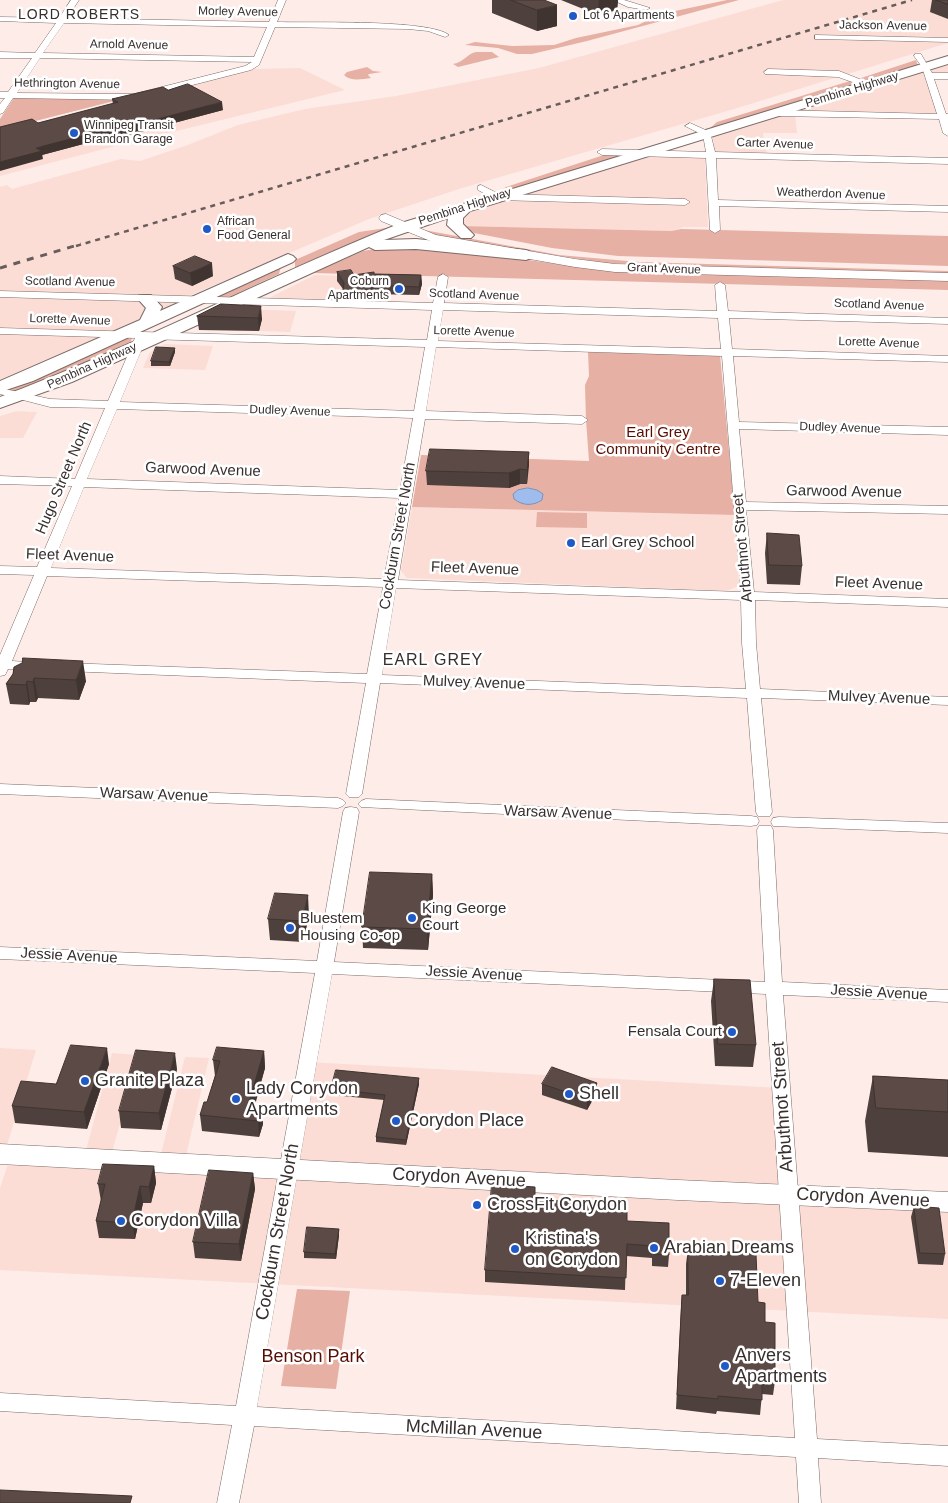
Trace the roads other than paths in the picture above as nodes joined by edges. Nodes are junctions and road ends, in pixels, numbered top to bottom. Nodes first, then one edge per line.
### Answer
1 (75, 0) edge
2 (282, 0) edge
3 (617, 0) edge
4 (646, 8) dead end
5 (0, 19) edge
6 (61, 20) junction
7 (272, 24) junction
8 (445, 35) dead end
9 (818, 37) dead end
10 (948, 40) edge
11 (948, 47) edge
12 (0, 55) edge
13 (38, 56) junction
14 (948, 60) edge
15 (254, 63) junction
16 (924, 66) junction
17 (768, 72) dead end
18 (948, 76) edge
19 (849, 78) junction
20 (860, 87) junction
21 (0, 95) edge
22 (12, 95) junction
23 (0, 111) edge
24 (776, 113) junction
25 (945, 117) edge
26 (690, 126) junction
27 (948, 133) edge
28 (707, 134) junction
29 (602, 152) junction
30 (643, 153) junction
31 (711, 155) junction
32 (948, 161) edge
33 (481, 188) junction
34 (497, 197) junction
35 (685, 202) dead end
36 (714, 203) junction
37 (466, 206) junction
38 (948, 209) edge
39 (401, 220) junction
40 (369, 225) dead end
41 (715, 230) dead end
42 (466, 235) junction
43 (338, 243) junction
44 (300, 254) dead end
45 (526, 255) junction
46 (285, 261) junction
47 (948, 268) edge
48 (443, 277) dead end
49 (948, 277) edge
50 (277, 282) junction
51 (720, 285) dead end
52 (0, 294) edge
53 (145, 298) junction
54 (200, 299) junction
55 (233, 302) junction
56 (438, 308) junction
57 (723, 315) junction
58 (948, 321) edge
59 (0, 331) edge
60 (121, 335) junction
61 (145, 335) junction
62 (432, 344) junction
63 (728, 352) junction
64 (948, 359) edge
65 (0, 387) edge
66 (0, 391) edge
67 (21, 396) junction
68 (0, 404) edge
69 (112, 406) junction
70 (419, 415) junction
71 (582, 420) dead end
72 (733, 425) junction
73 (948, 432) edge
74 (0, 480) edge
75 (80, 482) junction
76 (406, 494) junction
77 (740, 506) junction
78 (948, 510) edge
79 (0, 570) edge
80 (42, 571) junction
81 (390, 583) junction
82 (748, 595) junction
83 (948, 603) edge
84 (1, 667) edge
85 (374, 679) junction
86 (755, 694) junction
87 (948, 701) edge
88 (0, 789) edge
89 (360, 799) junction
90 (344, 808) junction
91 (765, 821) junction
92 (948, 828) edge
93 (0, 952) edge
94 (324, 967) junction
95 (776, 988) junction
96 (948, 996) edge
97 (0, 1154) edge
98 (290, 1169) junction
99 (790, 1195) junction
100 (948, 1202) edge
101 (0, 1402) edge
102 (246, 1417) junction
103 (808, 1450) junction
104 (948, 1456) edge
105 (228, 1503) edge
106 (810, 1503) edge

1 - 6 street
2 - 7 street
3 - 4 street
5 - 6 street, Morley Avenue
6 - 7 street, Morley Avenue
6 - 13 street
7 - 8 street, Morley Avenue
7 - 15 street
9 - 10 street, Jackson Avenue
11 - 16 main road, Pembina Highway
12 - 13 street, Arnold Avenue
13 - 15 street, Arnold Avenue
13 - 22 street
14 - 16 main road, Pembina Highway
15 - 22 street, Hethrington Avenue
16 - 18 street
16 - 19 main road, Pembina Highway
16 - 20 main road, Pembina Highway
16 - 25 street
17 - 19 street
19 - 20 street
19 - 26 main road, Pembina Highway
20 - 24 main road, Pembina Highway
21 - 22 street, Hethrington Avenue
22 - 23 street
24 - 25 street
24 - 28 main road, Pembina Highway
25 - 27 street
26 - 28 street
26 - 29 main road, Pembina Highway
28 - 30 main road, Pembina Highway
28 - 31 street
29 - 30 street, Carter Avenue
29 - 33 main road, Pembina Highway
30 - 31 street, Carter Avenue
30 - 34 main road, Pembina Highway
31 - 32 street, Carter Avenue
31 - 36 street
33 - 34 street
33 - 39 main road, Pembina Highway
34 - 35 street
34 - 37 main road, Pembina Highway
36 - 38 street, Weatherdon Avenue
36 - 41 street
37 - 39 main road, Pembina Highway
37 - 42 main road
39 - 40 main road, Pembina Highway
39 - 42 main road, Grant Avenue
39 - 43 main road, Pembina Highway
39 - 45 main road, Grant Avenue
42 - 47 main road, Grant Avenue
43 - 45 main road
43 - 50 main road, Pembina Highway
44 - 46 main road, Pembina Highway
45 - 49 main road, Grant Avenue
46 - 50 main road
46 - 54 main road, Pembina Highway
48 - 56 street, Cockburn Street North
50 - 55 main road, Pembina Highway
51 - 57 street, Arbuthnot Street
52 - 53 street, Scotland Avenue
53 - 54 street, Scotland Avenue
53 - 61 main road
54 - 55 street, Scotland Avenue
54 - 61 main road, Pembina Highway
55 - 56 street, Scotland Avenue
55 - 61 main road, Pembina Highway
56 - 57 street, Scotland Avenue
56 - 62 street, Cockburn Street North
57 - 58 street, Scotland Avenue
57 - 63 street, Arbuthnot Street
59 - 60 street, Lorette Avenue
60 - 61 main road, Pembina Highway
60 - 65 main road, Pembina Highway
61 - 62 street, Lorette Avenue
61 - 67 main road, Pembina Highway
61 - 69 street, Hugo Street North
62 - 63 street, Lorette Avenue
62 - 70 street, Cockburn Street North
63 - 64 street, Lorette Avenue
63 - 72 street, Arbuthnot Street
66 - 67 street, Dudley Avenue
67 - 68 main road, Pembina Highway
67 - 69 street, Dudley Avenue
69 - 70 street, Dudley Avenue
69 - 75 street, Hugo Street North
70 - 71 street, Dudley Avenue
70 - 76 street, Cockburn Street North
72 - 73 street, Dudley Avenue
72 - 77 street, Arbuthnot Street
74 - 75 street, Garwood Avenue
75 - 76 street, Garwood Avenue
75 - 80 street, Hugo Street North
76 - 81 street, Cockburn Street North
77 - 78 street, Garwood Avenue
77 - 82 street, Arbuthnot Street
79 - 80 street, Fleet Avenue
80 - 81 street, Fleet Avenue
80 - 84 street, Hugo Street North
81 - 82 street, Fleet Avenue
81 - 85 street, Cockburn Street North
82 - 83 street, Fleet Avenue
82 - 86 street, Arbuthnot Street
84 - 85 street, Mulvey Avenue
85 - 86 street, Mulvey Avenue
85 - 89 street, Cockburn Street North
86 - 87 street, Mulvey Avenue
86 - 91 street, Arbuthnot Street
88 - 90 street, Warsaw Avenue
89 - 90 street
89 - 91 street, Warsaw Avenue
90 - 94 street, Cockburn Street North
91 - 92 street, Warsaw Avenue
91 - 95 street, Arbuthnot Street
93 - 94 street, Jessie Avenue
94 - 95 street, Jessie Avenue
94 - 98 street, Cockburn Street North
95 - 96 street, Jessie Avenue
95 - 99 street, Arbuthnot Street
97 - 98 main road, Corydon Avenue
98 - 99 main road, Corydon Avenue
98 - 102 street, Cockburn Street North
99 - 100 main road, Corydon Avenue
99 - 103 street, Arbuthnot Street
101 - 102 street, McMillan Avenue
102 - 103 street, McMillan Avenue
102 - 105 street, Cockburn Street North
103 - 104 street, McMillan Avenue
103 - 106 street, Arbuthnot Street

